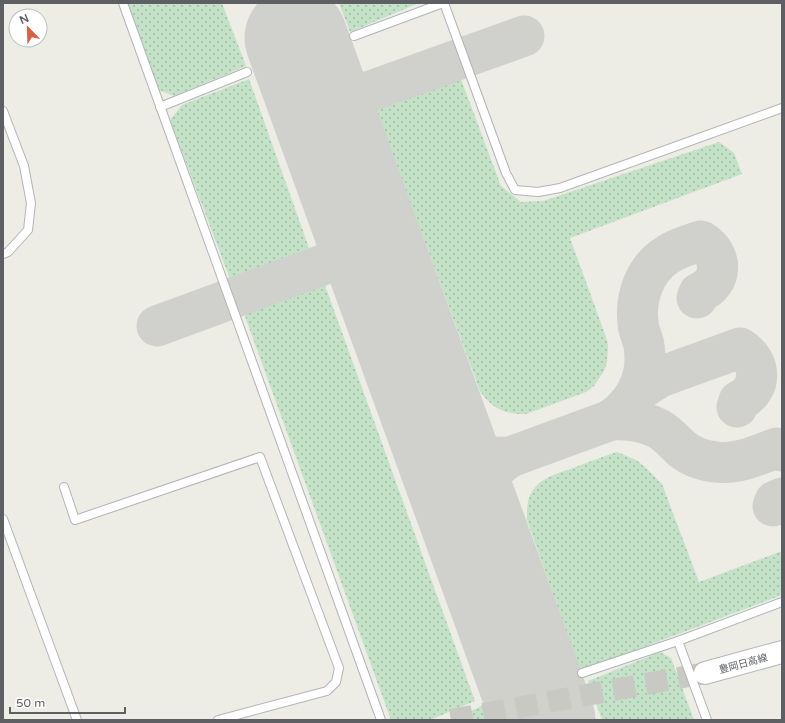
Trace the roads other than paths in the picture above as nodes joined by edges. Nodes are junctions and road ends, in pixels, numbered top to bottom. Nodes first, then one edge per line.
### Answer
1 (123, 3) edge
2 (444, 3) edge
3 (354, 36) dead end
4 (247, 72) dead end
5 (160, 107) junction
6 (782, 108) edge
7 (3, 111) edge
8 (3, 254) edge
9 (64, 487) dead end
10 (3, 519) edge
11 (782, 602) edge
12 (678, 640) junction
13 (782, 652) edge
14 (582, 673) dead end
15 (705, 673) tunnel mouth
16 (77, 720) edge
17 (218, 720) edge
18 (381, 720) edge
19 (706, 720) edge

1 - 5 lane
2 - 3 lane
2 - 6 lane
4 - 5 lane
5 - 18 lane
7 - 8 lane
9 - 17 lane
10 - 16 lane
11 - 12 lane
12 - 14 lane
12 - 19 lane
13 - 15 main road, 豊岡日高線

